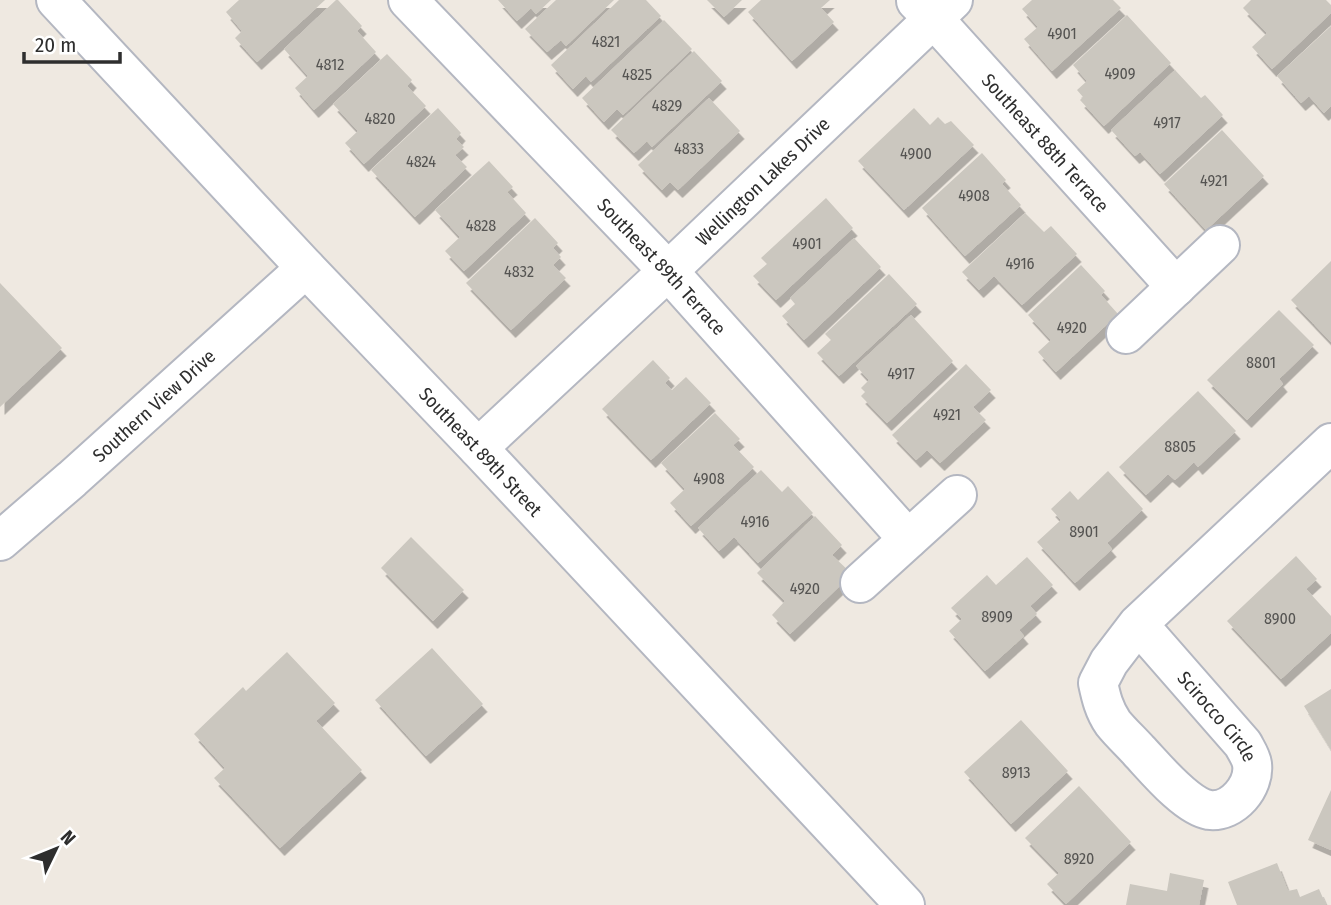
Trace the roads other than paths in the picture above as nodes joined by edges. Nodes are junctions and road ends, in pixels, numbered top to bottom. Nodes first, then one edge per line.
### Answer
1 (56, 0) edge
2 (408, 0) edge
3 (934, 6) edge
4 (1220, 245) dead end
5 (306, 268) junction
6 (668, 271) junction
7 (1176, 287) junction
8 (1126, 334) dead end
9 (1331, 443) edge
10 (478, 448) junction
11 (957, 495) dead end
12 (908, 539) junction
13 (0, 541) edge
14 (860, 583) dead end
15 (1138, 624) junction
16 (905, 905) edge

1 - 5 street, Southeast 89th Street
2 - 6 street, Southeast 89th Terrace
3 - 6 street, Wellington Lakes Drive
3 - 7 street, Southeast 88th Terrace
4 - 7 street
5 - 10 street, Southeast 89th Street
5 - 13 street, Southern View Drive
6 - 10 street, Wellington Lakes Drive
6 - 12 street, Southeast 89th Terrace
7 - 8 street
9 - 15 street, Scirocco Circle
10 - 16 street, Southeast 89th Street
11 - 12 street
12 - 14 street
15 - 15 street, Scirocco Circle

